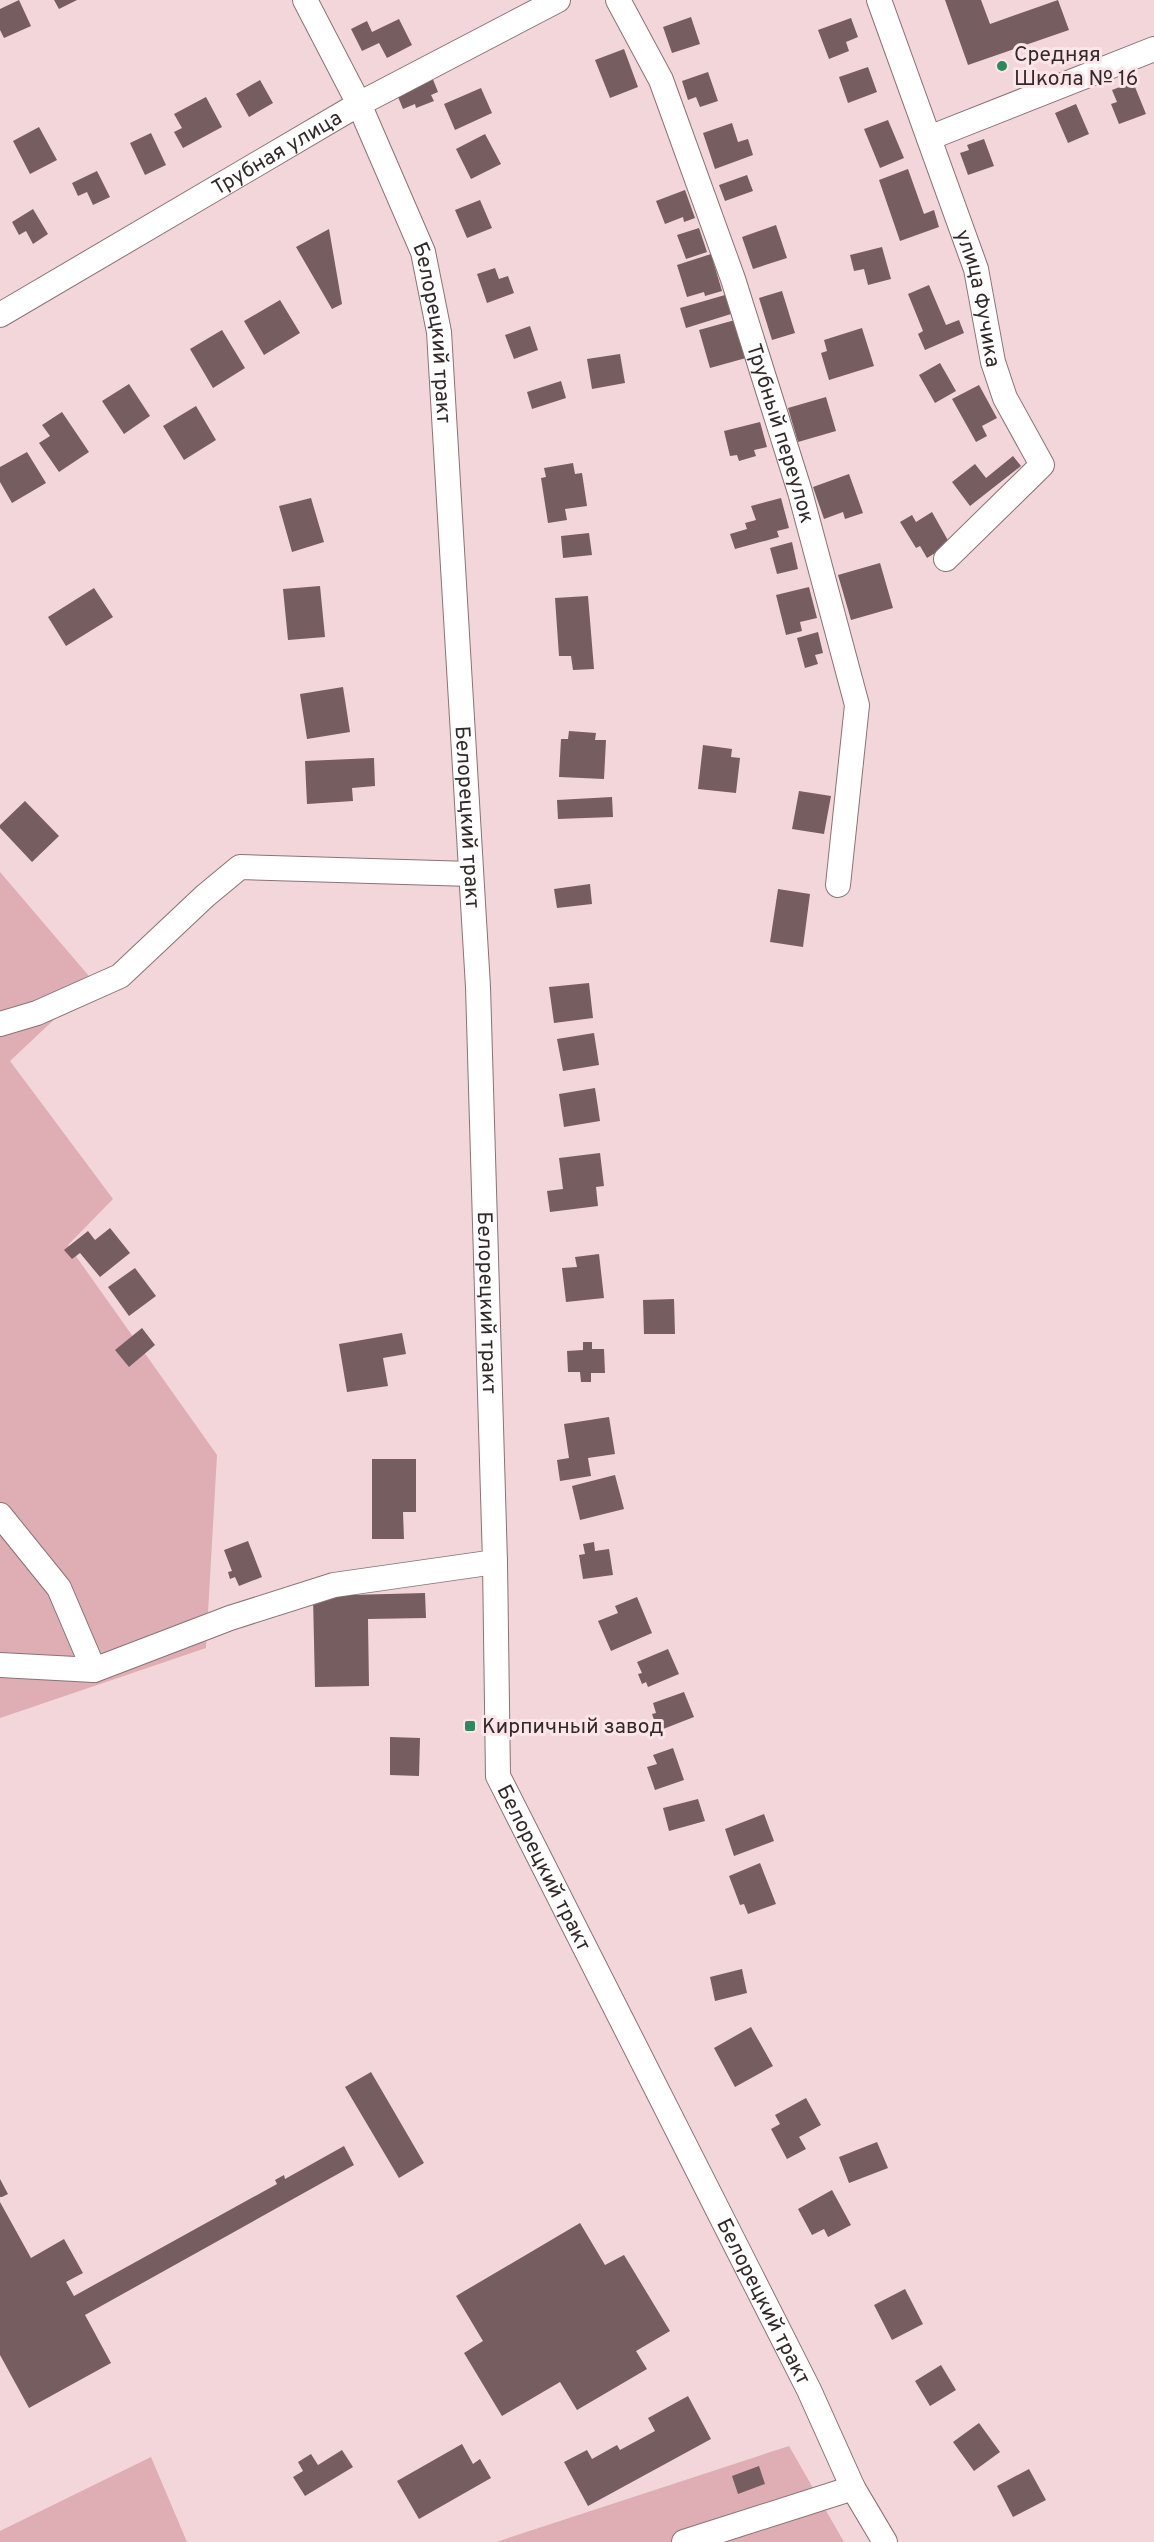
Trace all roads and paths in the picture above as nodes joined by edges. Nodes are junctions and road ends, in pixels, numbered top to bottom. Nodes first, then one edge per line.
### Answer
1 (305, 0) edge
2 (558, 0) edge
3 (618, 0) edge
4 (879, 0) edge
5 (1154, 49) edge
6 (359, 104) junction
7 (929, 138) junction
8 (0, 315) edge
9 (946, 559) dead end
10 (471, 874) junction
11 (838, 885) dead end
12 (0, 1024) edge
13 (0, 1515) edge
14 (495, 1562) junction
15 (0, 1665) edge
16 (94, 1670) junction
17 (853, 2488) junction
18 (684, 2542) edge
19 (885, 2542) edge

1 - 6 street, Белорецкий тракт
2 - 6 street, Трубная улица
3 - 11 street, Трубный переулок
4 - 7 street, улица Фучика
5 - 7 street
6 - 8 street, Трубная улица
6 - 10 street, Белорецкий тракт
7 - 9 street, улица Фучика
10 - 12 street
10 - 14 street, Белорецкий тракт
13 - 16 street
14 - 16 street
14 - 17 street, Белорецкий тракт
15 - 16 street
17 - 18 street
17 - 19 street, Белорецкий тракт

